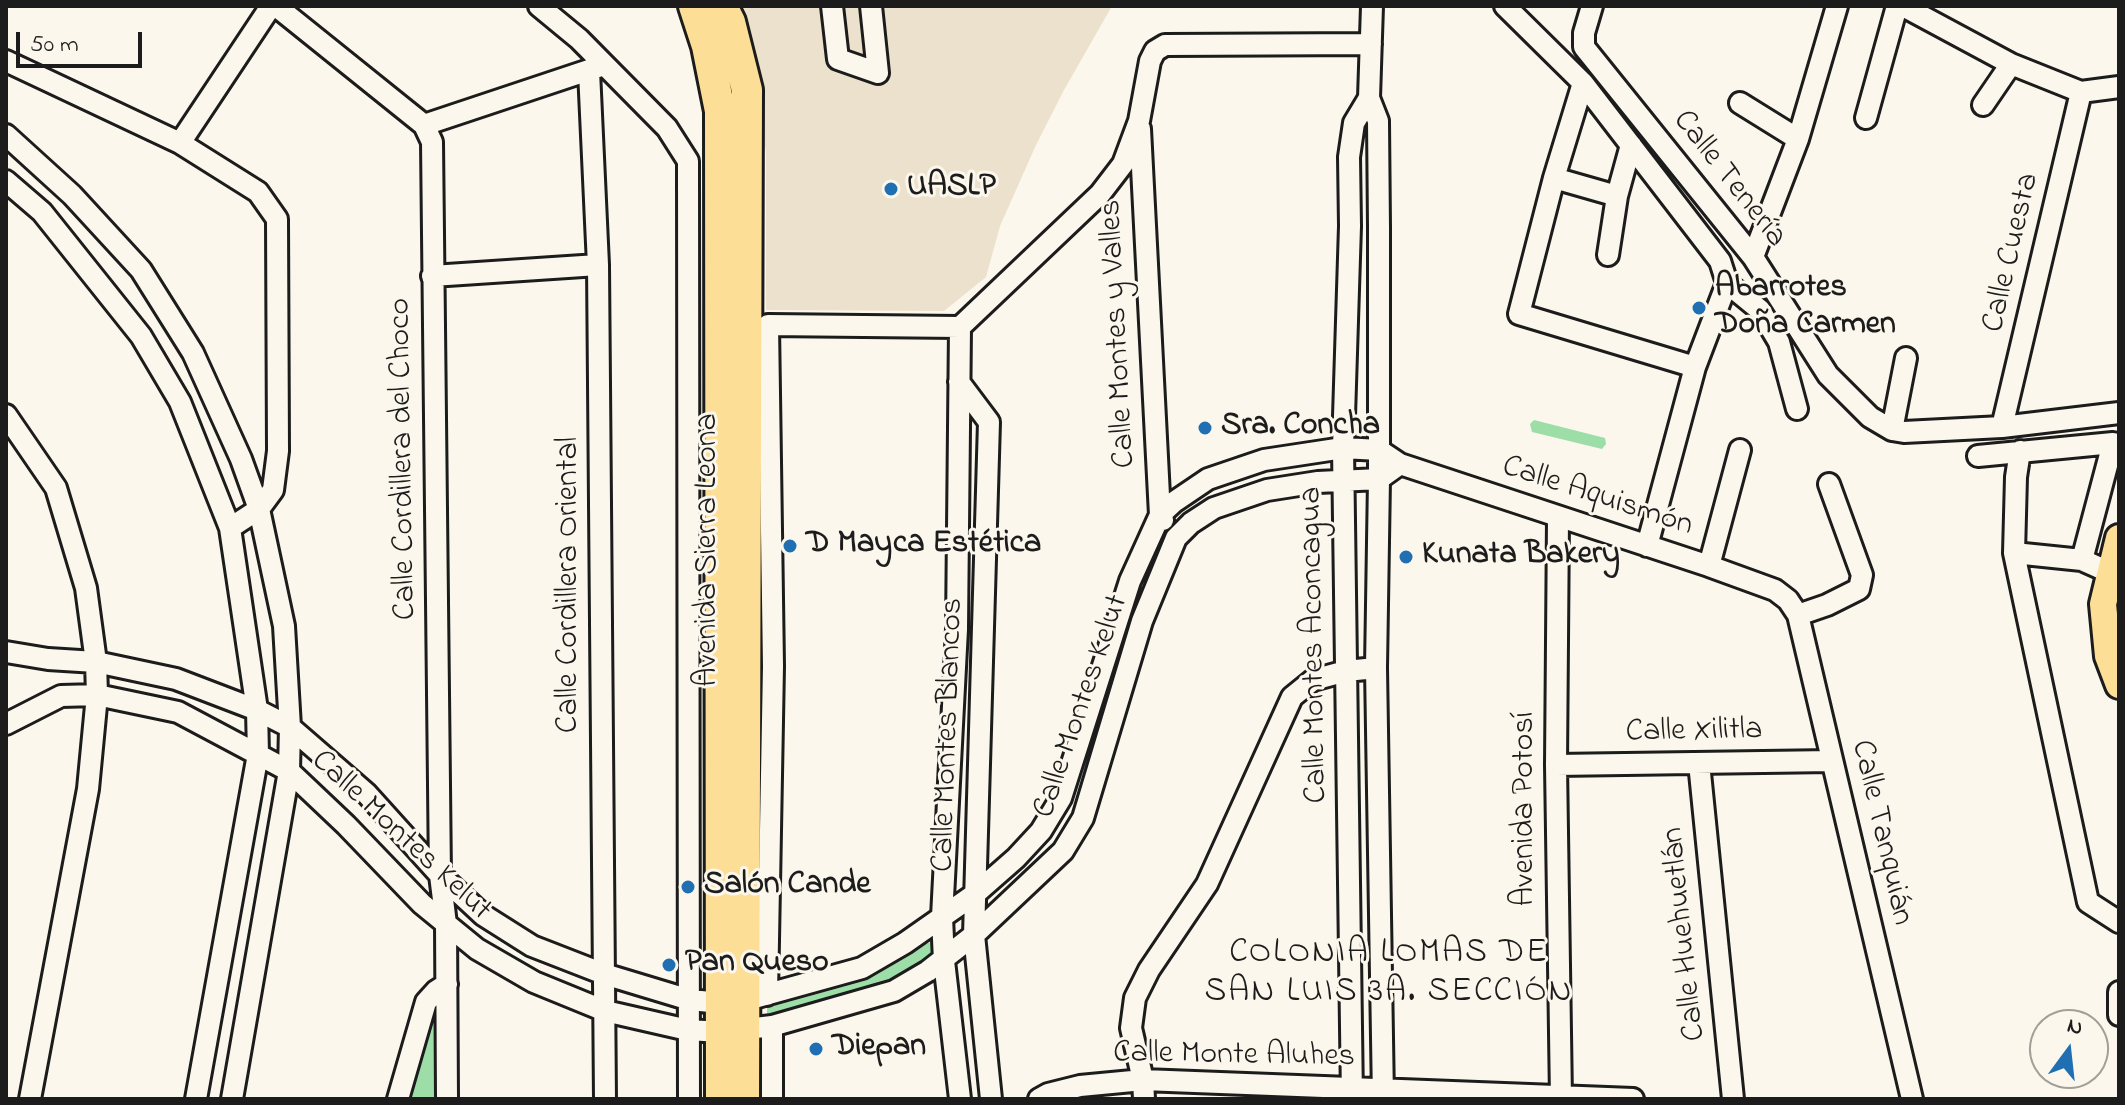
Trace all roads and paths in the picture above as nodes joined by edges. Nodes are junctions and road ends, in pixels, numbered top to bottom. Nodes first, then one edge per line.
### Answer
1 (274, 6) edge
2 (539, 6) edge
3 (694, 6) edge
4 (722, 6) edge
5 (832, 6) edge
6 (871, 6) edge
7 (1372, 6) edge
8 (1505, 6) edge
9 (1592, 6) edge
10 (1837, 6) edge
11 (1900, 6) edge
12 (1371, 44) junction
13 (6, 61) edge
14 (2011, 64) junction
15 (596, 68) junction
16 (1583, 83) junction
17 (2119, 87) edge
18 (2081, 92) junction
19 (1369, 98) junction
20 (1740, 103) dead end
21 (1983, 105) dead end
22 (1866, 118) dead end
23 (1139, 121) junction
24 (424, 125) junction
25 (6, 135) edge
26 (1798, 139) junction
27 (180, 143) junction
28 (1631, 145) junction
29 (1554, 178) junction
30 (6, 181) edge
31 (1617, 196) junction
32 (1350, 226) junction
33 (1379, 228) junction
34 (1608, 255) dead end
35 (1753, 257) junction
36 (598, 265) junction
37 (432, 276) junction
38 (1727, 283) junction
39 (960, 327) junction
40 (1906, 358) dead end
41 (1695, 367) junction
42 (959, 382) junction
43 (1797, 409) dead end
44 (2119, 413) edge
45 (6, 415) edge
46 (2002, 427) junction
47 (1892, 430) junction
48 (1343, 448) junction
49 (1379, 450) junction
50 (1740, 450) dead end
51 (2020, 451) junction
52 (1978, 456) dead end
53 (1400, 464) junction
54 (1379, 479) junction
55 (1343, 481) junction
56 (1829, 484) dead end
57 (259, 509) junction
58 (1160, 515) junction
59 (1558, 518) junction
60 (230, 528) junction
61 (1176, 538) junction
62 (2119, 538) edge
63 (1647, 546) junction
64 (2014, 553) junction
65 (2082, 560) junction
66 (1709, 566) junction
67 (2114, 571) edge
68 (1775, 590) joint
69 (1798, 615) junction
70 (6, 652) edge
71 (96, 662) junction
72 (1376, 668) junction
73 (1346, 671) junction
74 (2119, 685) edge
75 (97, 695) junction
76 (257, 710) junction
77 (6, 724) edge
78 (290, 727) junction
79 (258, 754) junction
80 (1832, 761) junction
81 (1699, 763) junction
82 (1556, 765) junction
83 (289, 771) junction
84 (732, 775) junction
85 (440, 875) junction
86 (975, 894) junction
87 (942, 917) junction
88 (2119, 922) edge
89 (446, 924) junction
90 (974, 935) junction
91 (944, 961) junction
92 (604, 974) junction
93 (447, 984) junction
94 (2119, 992) edge
95 (690, 1000) junction
96 (605, 1011) junction
97 (745, 1015) junction
98 (2119, 1015) edge
99 (688, 1030) junction
100 (1144, 1090) edge
101 (1352, 1094) edge
102 (1383, 1094) edge
103 (1561, 1098) edge
104 (30, 1099) edge
105 (196, 1099) edge
106 (232, 1099) edge
107 (398, 1099) edge
108 (447, 1099) edge
109 (605, 1099) edge
110 (689, 1099) edge
111 (721, 1099) edge
112 (744, 1099) edge
113 (772, 1099) edge
114 (960, 1099) edge
115 (991, 1099) edge
116 (1039, 1099) edge
117 (1633, 1099) edge
118 (1733, 1099) edge
119 (1912, 1099) edge

1 - 24 street
1 - 27 street
2 - 15 street
3 - 84 highway, Avenida Sierra Leona
4 - 84 highway, Avenida Sierra Leona
5 - 6 street
7 - 12 street, Calle Montes Aconcagua
8 - 16 street
9 - 35 street, Calle Tenería
10 - 26 street
11 - 14 street
11 - 22 street
12 - 19 street, Calle Montes Aconcagua
12 - 23 street
13 - 27 street
14 - 18 street
14 - 21 street
15 - 24 street
15 - 36 street, Calle Cordillera Oriental
15 - 95 street, Avenida Sierra Leona
16 - 28 street
16 - 29 street
17 - 18 street
18 - 46 street, Calle Cuesta
19 - 32 street, Calle Montes Aconcagua
19 - 33 street, Calle Montes Aconcagua
20 - 26 street
23 - 39 street
23 - 58 street, Calle Montes y Valles
24 - 37 street, Calle Cordillera del Choco
25 - 57 street
26 - 35 street
27 - 57 street
28 - 31 street
28 - 38 street
29 - 31 street
29 - 41 street
30 - 60 street
31 - 34 street
32 - 33 street
32 - 48 street, Calle Montes Aconcagua
33 - 49 street, Calle Montes Aconcagua
35 - 47 street, Calle Tenería
36 - 37 street
36 - 92 street, Calle Cordillera Oriental
37 - 85 street, Calle Cordillera del Choco
38 - 41 street
38 - 43 street
39 - 42 street, Calle Montes Blancos
39 - 97 street, Avenida Sierra Leona
40 - 47 street
41 - 63 street
42 - 86 street, Calle Montes Blancos
42 - 87 street, Calle Montes Blancos
44 - 46 street
45 - 71 street
46 - 47 street
48 - 49 street, Calle Montes Kelut
48 - 55 street, Calle Montes Aconcagua
48 - 58 street, Calle Montes Kelut
49 - 53 street, Calle Aquismón
49 - 54 street, Calle Montes Aconcagua
50 - 66 street
51 - 52 street
51 - 64 street
51 - 65 street
53 - 54 street
53 - 59 street, Calle Aquismón
54 - 55 street, Calle Montes Kelut
54 - 72 street, Calle Montes Aconcagua
55 - 61 street, Calle Montes Kelut
55 - 73 street, Calle Montes Aconcagua
56 - 69 street
57 - 60 street
57 - 78 street
58 - 61 street
58 - 86 street, Calle Montes Kelut
59 - 63 street, Calle Aquismón
59 - 82 street, Avenida Potosí
60 - 76 street
61 - 90 street, Calle Montes Kelut
62 - 67 main road
63 - 66 street, Calle Aquismón
64 - 65 street
64 - 88 street
65 - 67 street
66 - 68 street, Calle Aquismón
67 - 74 main road
68 - 69 street, Calle Tanquián
69 - 80 street, Calle Tanquián
70 - 71 street, Calle Montes Kelut
71 - 75 street
71 - 76 street, Calle Montes Kelut
72 - 73 street
72 - 102 street, Calle Montes Aconcagua
73 - 100 street
73 - 101 street, Calle Montes Aconcagua
75 - 77 street, Calle Montes Kelut
75 - 79 street, Calle Montes Kelut
75 - 104 street
76 - 78 street, Calle Montes Kelut
76 - 79 street
78 - 83 street
78 - 85 street, Calle Montes Kelut
79 - 83 street, Calle Montes Kelut
79 - 105 street
80 - 81 street, Calle Xilitla
80 - 119 street, Calle Tanquián
81 - 82 street, Calle Xilitla
81 - 118 street, Calle Huehuetlán
82 - 103 street, Avenida Potosí
83 - 89 street, Calle Montes Kelut
83 - 106 street
84 - 97 highway, Avenida Sierra Leona
85 - 89 street, Calle Cordillera del Choco
85 - 92 street, Calle Montes Kelut
86 - 87 street, Calle Montes Kelut
86 - 90 street, Calle Montes Blancos
87 - 91 street, Calle Montes Blancos
87 - 97 street, Calle Montes Kelut
89 - 93 street, Calle Cordillera del Choco
89 - 96 street, Calle Montes Kelut
90 - 91 street, Calle Montes Kelut
90 - 115 street, Calle Montes Blancos
91 - 97 street, Calle Montes Kelut
91 - 114 street, Calle Montes Blancos
92 - 95 street, Calle Montes Kelut
92 - 96 street, Calle Cordillera Oriental
93 - 107 street
93 - 108 street, Calle Cordillera del Choco
94 - 98 street
95 - 97 street, Calle Montes Kelut
95 - 99 street, Avenida Sierra Leona
96 - 99 street, Calle Montes Kelut
96 - 109 street, Calle Cordillera Oriental
97 - 99 street, Calle Montes Kelut
97 - 111 highway, Avenida Sierra Leona
97 - 112 highway, Avenida Sierra Leona
97 - 113 street, Avenida Sierra Leona
99 - 110 street, Avenida Sierra Leona
100 - 101 street, Calle Monte Aluhes
100 - 116 street, Calle Monte Aluhes
101 - 102 street, Calle Monte Aluhes
102 - 103 street, Calle Monte Aluhes
103 - 117 street, Calle Monte Aluhes

